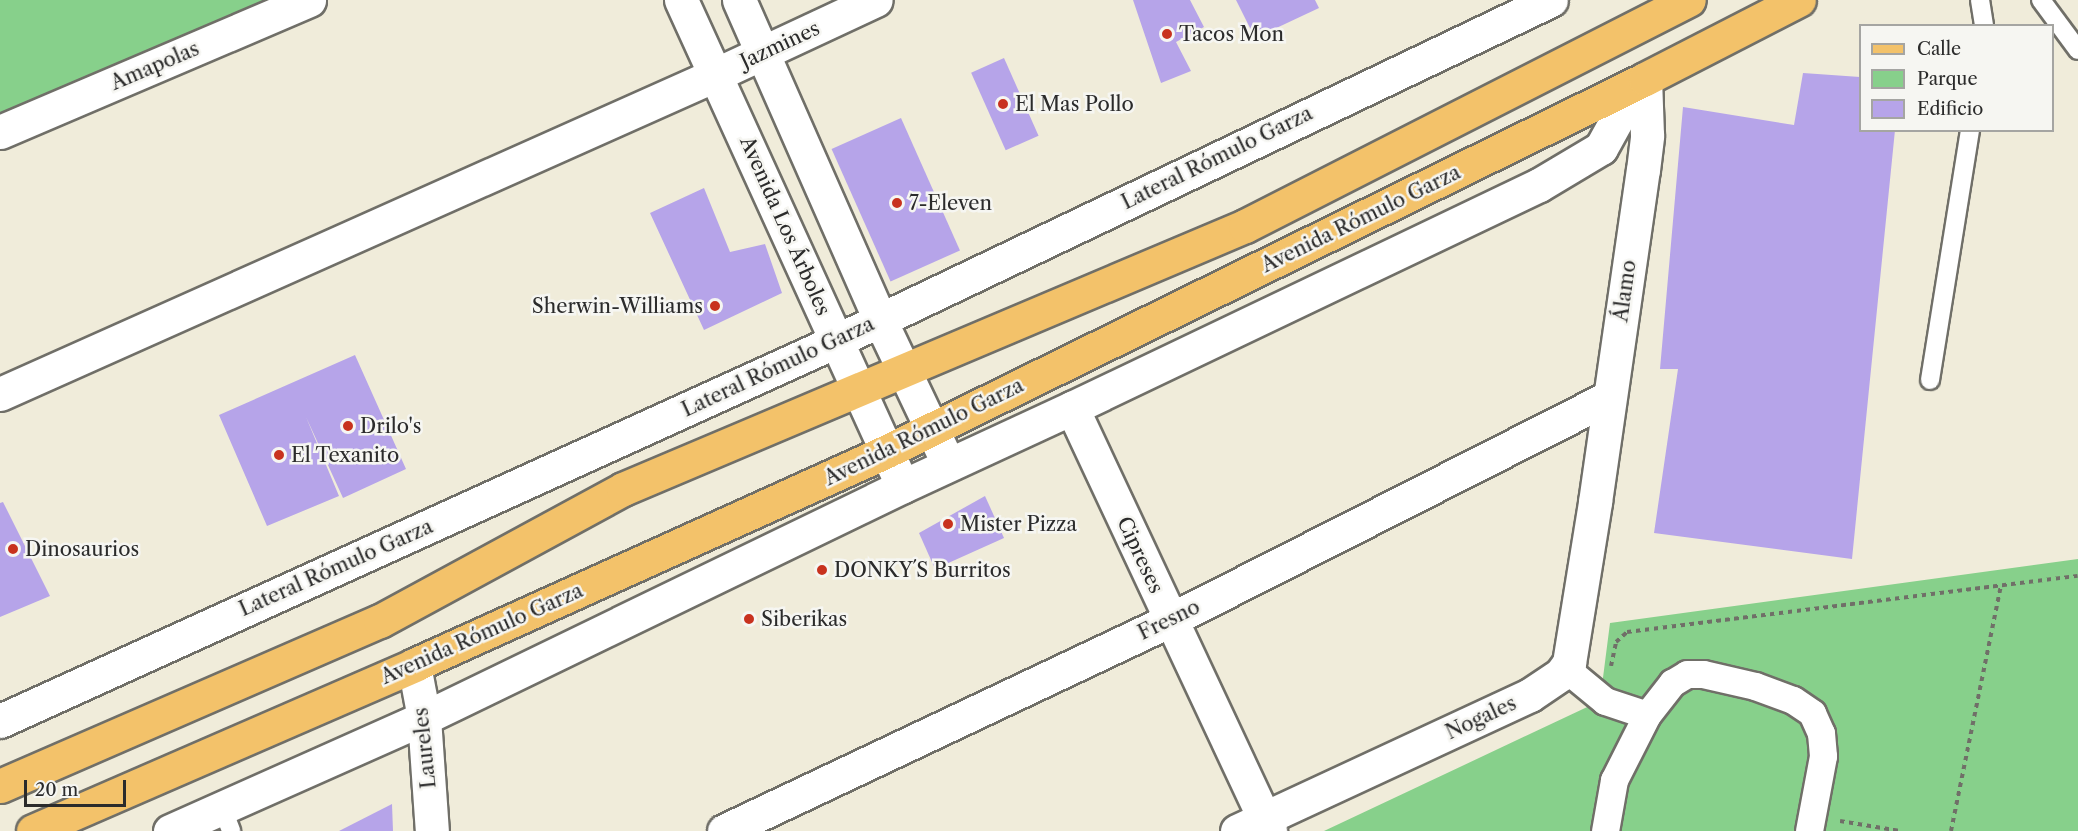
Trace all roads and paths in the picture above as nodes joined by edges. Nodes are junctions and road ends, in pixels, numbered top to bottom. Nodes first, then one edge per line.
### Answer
1 (309, 0) edge
2 (681, 0) edge
3 (739, 0) edge
4 (876, 0) edge
5 (1550, 0) edge
6 (1689, 0) edge
7 (1799, 0) edge
8 (1980, 0) edge
9 (2041, 0) edge
10 (1984, 24) edge
11 (2078, 50) edge
12 (764, 53) junction
13 (717, 74) junction
14 (1641, 81) junction
15 (0, 132) edge
16 (1970, 132) edge
17 (880, 320) junction
18 (836, 341) junction
19 (904, 370) junction
20 (1930, 380) dead end
21 (857, 390) junction
22 (0, 394) edge
23 (1609, 397) junction
24 (1072, 408) junction
25 (932, 430) junction
26 (885, 452) junction
27 (949, 464) junction
28 (903, 486) junction
29 (2078, 576) edge
30 (2001, 586) junction
31 (1170, 620) junction
32 (414, 665) junction
33 (1565, 668) junction
34 (1605, 701) junction
35 (1647, 716) junction
36 (424, 718) junction
37 (0, 721) edge
38 (0, 786) edge
39 (227, 819) edge
40 (1811, 823) edge
41 (1257, 827) edge
42 (33, 831) edge
43 (170, 831) edge
44 (432, 831) edge
45 (724, 831) edge
46 (1605, 831) edge
47 (1900, 831) edge
48 (1951, 831) edge

1 - 15 street, Amapolas
2 - 13 street, Avenida Los Árboles
3 - 12 street
4 - 12 street, Jazmines
5 - 17 street, Lateral Rómulo Garza
6 - 19 main road
7 - 14 main road, Avenida Rómulo Garza
8 - 10 lane
9 - 11 lane
12 - 13 street, Jazmines
12 - 17 street
13 - 18 street, Avenida Los Árboles
13 - 22 street, Jazmines
14 - 23 street, Álamo
14 - 24 street
14 - 25 main road, Avenida Rómulo Garza
16 - 20 lane
17 - 18 street, Lateral Rómulo Garza
17 - 19 street
18 - 21 street, Avenida Los Árboles
18 - 37 street, Lateral Rómulo Garza
19 - 21 main road
19 - 25 street
21 - 26 street, Avenida Los Árboles
21 - 38 main road
23 - 31 street, Fresno
23 - 33 street, Álamo
24 - 27 street
24 - 31 street, Cipreses
25 - 26 main road, Avenida Rómulo Garza
25 - 27 street
26 - 28 street, Avenida Los Árboles
26 - 32 main road, Avenida Rómulo Garza
27 - 28 street
28 - 36 street
29 - 30 path
30 - 34 path
30 - 48 path
31 - 41 street, Cipreses
31 - 45 street, Fresno
32 - 36 street, Laureles
32 - 42 main road, Avenida Rómulo Garza
33 - 34 street
33 - 41 street, Nogales
34 - 35 street
35 - 40 street
35 - 46 street
36 - 39 street
36 - 44 street, Laureles
39 - 43 street
40 - 47 path

